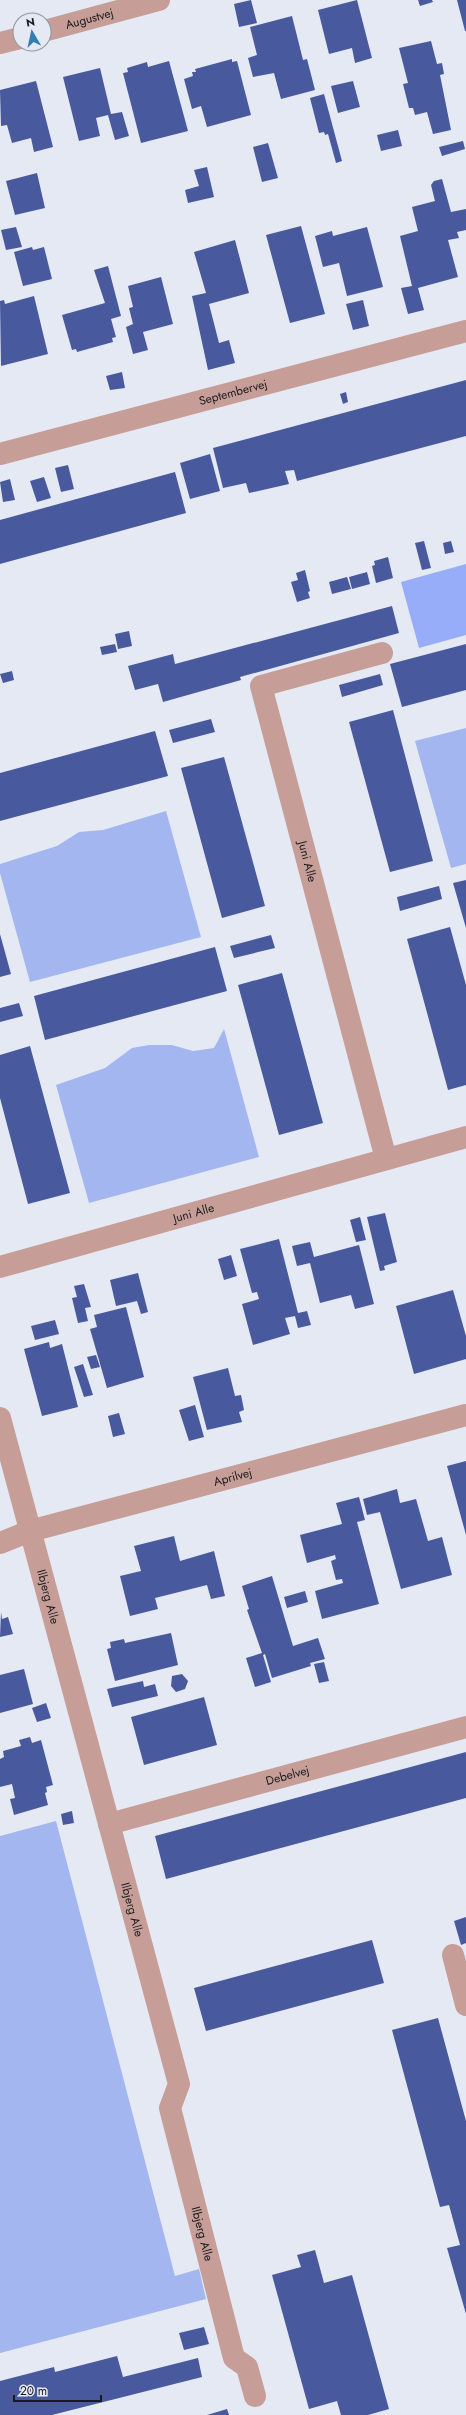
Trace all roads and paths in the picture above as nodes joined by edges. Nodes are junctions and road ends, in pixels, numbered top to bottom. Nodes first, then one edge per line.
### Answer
1 (159, 0) edge
2 (52, 29) edge
3 (12, 40) edge
4 (0, 43) edge
5 (466, 330) edge
6 (0, 454) edge
7 (382, 653) dead end
8 (466, 1137) edge
9 (386, 1159) junction
10 (0, 1266) edge
11 (466, 1415) edge
12 (0, 1418) edge
13 (30, 1531) junction
14 (0, 1543) edge
15 (466, 1727) edge
16 (109, 1824) junction
17 (453, 1955) dead end
18 (466, 2005) edge
19 (254, 2396) dead end

1 - 2 street, Augustvej
3 - 4 street
5 - 6 street, Septembervej
7 - 9 street, Juni Alle
8 - 9 street, Juni Alle
9 - 10 street, Juni Alle
11 - 13 street, Aprilvej
12 - 13 street, Ilbjerg Alle
13 - 14 street, Aprilvej
13 - 16 street, Ilbjerg Alle
15 - 16 street, Debelvej
16 - 19 street, Ilbjerg Alle
17 - 18 street

